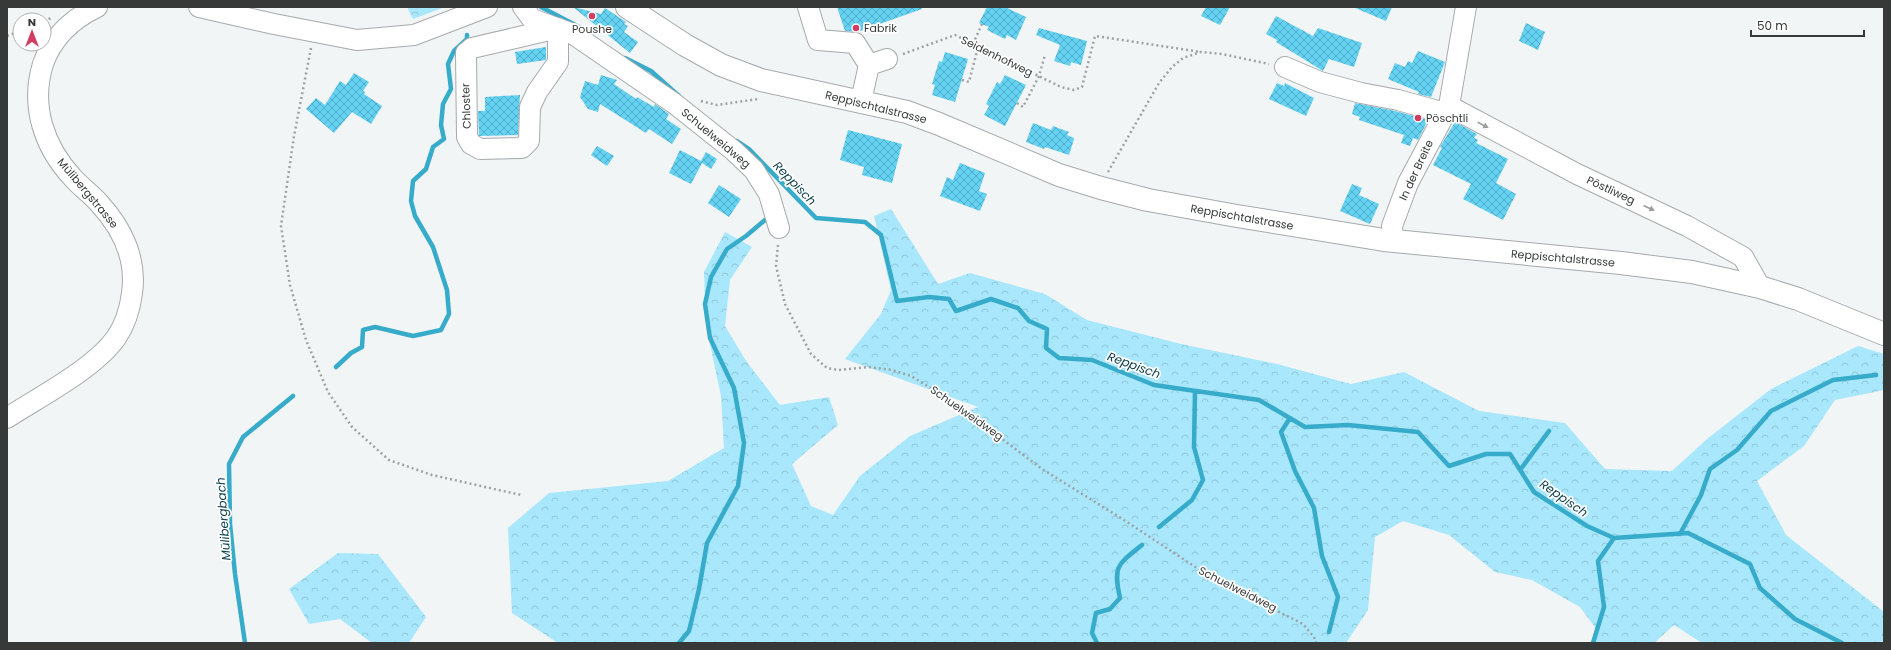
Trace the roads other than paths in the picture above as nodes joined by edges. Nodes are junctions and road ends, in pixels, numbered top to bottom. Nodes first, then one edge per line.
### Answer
1 (97, 7) edge
2 (199, 7) edge
3 (523, 7) edge
4 (627, 7) edge
5 (808, 7) edge
6 (1466, 7) edge
7 (223, 10) edge
8 (482, 10) edge
9 (558, 28) junction
10 (1285, 67) road end
11 (861, 101) junction
12 (1447, 110) junction
13 (779, 228) road end
14 (1393, 241) junction
15 (1760, 287) junction
16 (1884, 334) edge
17 (7, 418) edge

1 - 17 street, Mülibergstrasse
2 - 7 street
3 - 9 street, Schuelweidweg
4 - 11 main road, Reppischtalstrasse
5 - 11 street
6 - 12 street, In der Breite
7 - 8 street
9 - 9 street, Chloster
9 - 13 street, Schuelweidweg
10 - 12 street, Pöstliweg
11 - 14 main road, Reppischtalstrasse
12 - 14 street, In der Breite
12 -> 15 street, Pöstliweg
14 - 15 main road, Reppischtalstrasse
15 - 16 main road, Reppischtalstrasse

